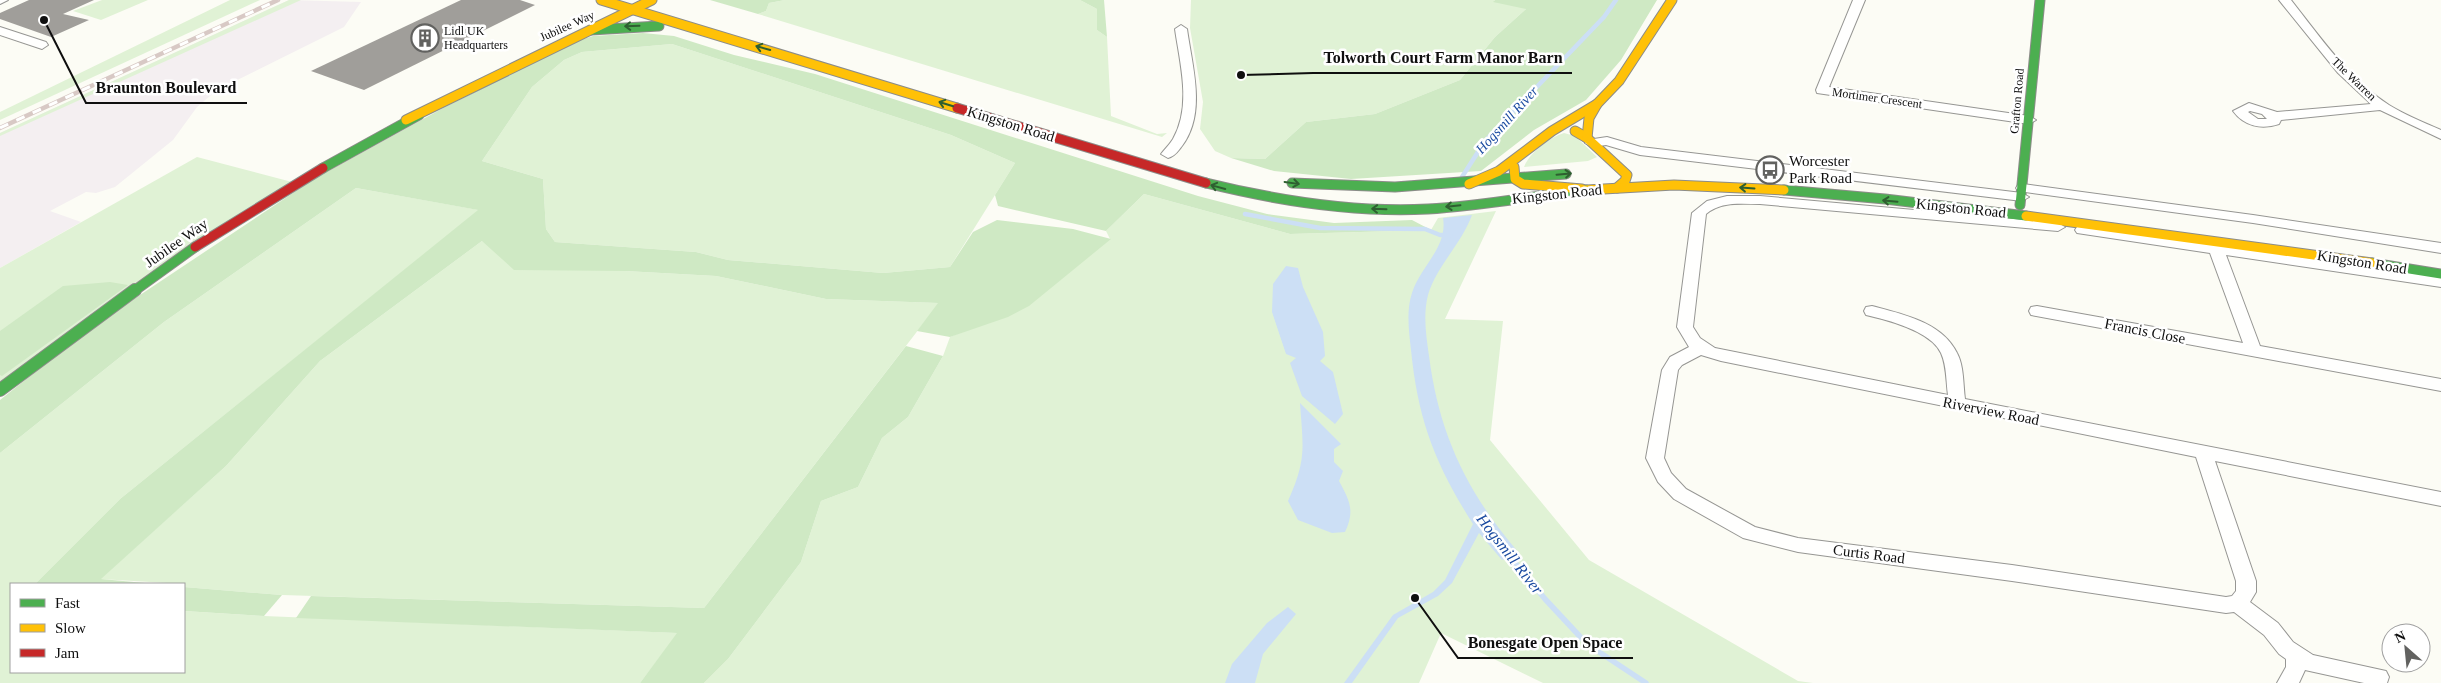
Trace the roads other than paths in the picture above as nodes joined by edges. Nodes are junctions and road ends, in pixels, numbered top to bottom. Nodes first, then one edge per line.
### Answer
1 (652, 0) edge
2 (1672, 0) edge
3 (1859, 0) edge
4 (2040, 0) edge
5 (2286, 0) edge
6 (596, 2) edge
7 (630, 4) edge
8 (587, 26) junction
9 (1181, 29) dead end
10 (698, 30) junction
11 (0, 31) edge
12 (42, 45) dead end
13 (1822, 90) junction
14 (1807, 91) dead end
15 (1597, 104) junction
16 (2382, 106) junction
17 (2274, 116) dead end
18 (2029, 120) junction
19 (1555, 129) junction
20 (2441, 136) edge
21 (1589, 140) junction
22 (1168, 154) dead end
23 (1515, 161) junction
24 (1642, 169) dead end
25 (1607, 170) dead end
26 (1623, 170) junction
27 (1580, 172) dead end
28 (1712, 172) dead end
29 (1515, 179) junction
30 (1284, 182) dead end
31 (1466, 185) junction
32 (1617, 188) junction
33 (1600, 189) junction
34 (2022, 196) junction
35 (1713, 202) joint
36 (2119, 216) dead end
37 (2338, 246) dead end
38 (2441, 248) edge
39 (2216, 249) junction
40 (2441, 262) edge
41 (2441, 274) edge
42 (2441, 282) edge
43 (1872, 311) dead end
44 (2037, 311) dead end
45 (1700, 348) junction
46 (2254, 352) junction
47 (2441, 385) edge
48 (0, 390) edge
49 (1957, 404) junction
50 (2203, 452) junction
51 (2441, 499) edge
52 (2238, 604) junction
53 (2297, 656) junction
54 (2379, 677) dead end
55 (2288, 683) edge

1 - 7 main road, Jubilee Way
2 - 15 main road
3 - 13 street, Mortimer Crescent
4 - 18 main road, Grafton Road
5 - 16 street, The Warren
6 - 7 main road, Kingston Road
7 - 8 main road, Jubilee Way
7 - 10 main road, Kingston Road
10 -> 8 main road
8 - 48 main road, Jubilee Way
9 - 22 street
33 -> 10 main road, Kingston Road
11 - 12 street
13 - 14 street
13 - 18 street, Mortimer Crescent
15 - 19 main road
15 - 21 main road
16 - 17 street
16 - 20 street, The Warren
18 - 34 main road, Grafton Road
19 - 21 main road
19 - 23 main road
21 - 26 main road
21 - 34 street
23 - 29 main road
23 - 31 main road
24 - 26 main road, Kingston Road
25 - 26 main road, Kingston Road
26 - 32 main road
29 -> 27 main road, Kingston Road
28 - 34 main road, Kingston Road
29 - 31 main road, Kingston Road
29 - 33 main road
30 -> 31 main road
32 - 33 main road, Kingston Road
41 -> 32 main road, Kingston Road
34 - 36 main road, Kingston Road
34 - 38 street
35 - 39 street
35 - 45 street
37 - 40 main road, Kingston Road
39 - 42 street, Kingston Road
39 - 46 street
43 - 49 street
44 - 46 street, Francis Close
45 - 49 street, Riverview Road
45 - 52 street, Curtis Road
46 - 47 street, Francis Close
49 - 50 street, Riverview Road
50 - 51 street, Riverview Road
50 - 52 street
52 - 53 street
53 - 54 street
53 - 55 street

